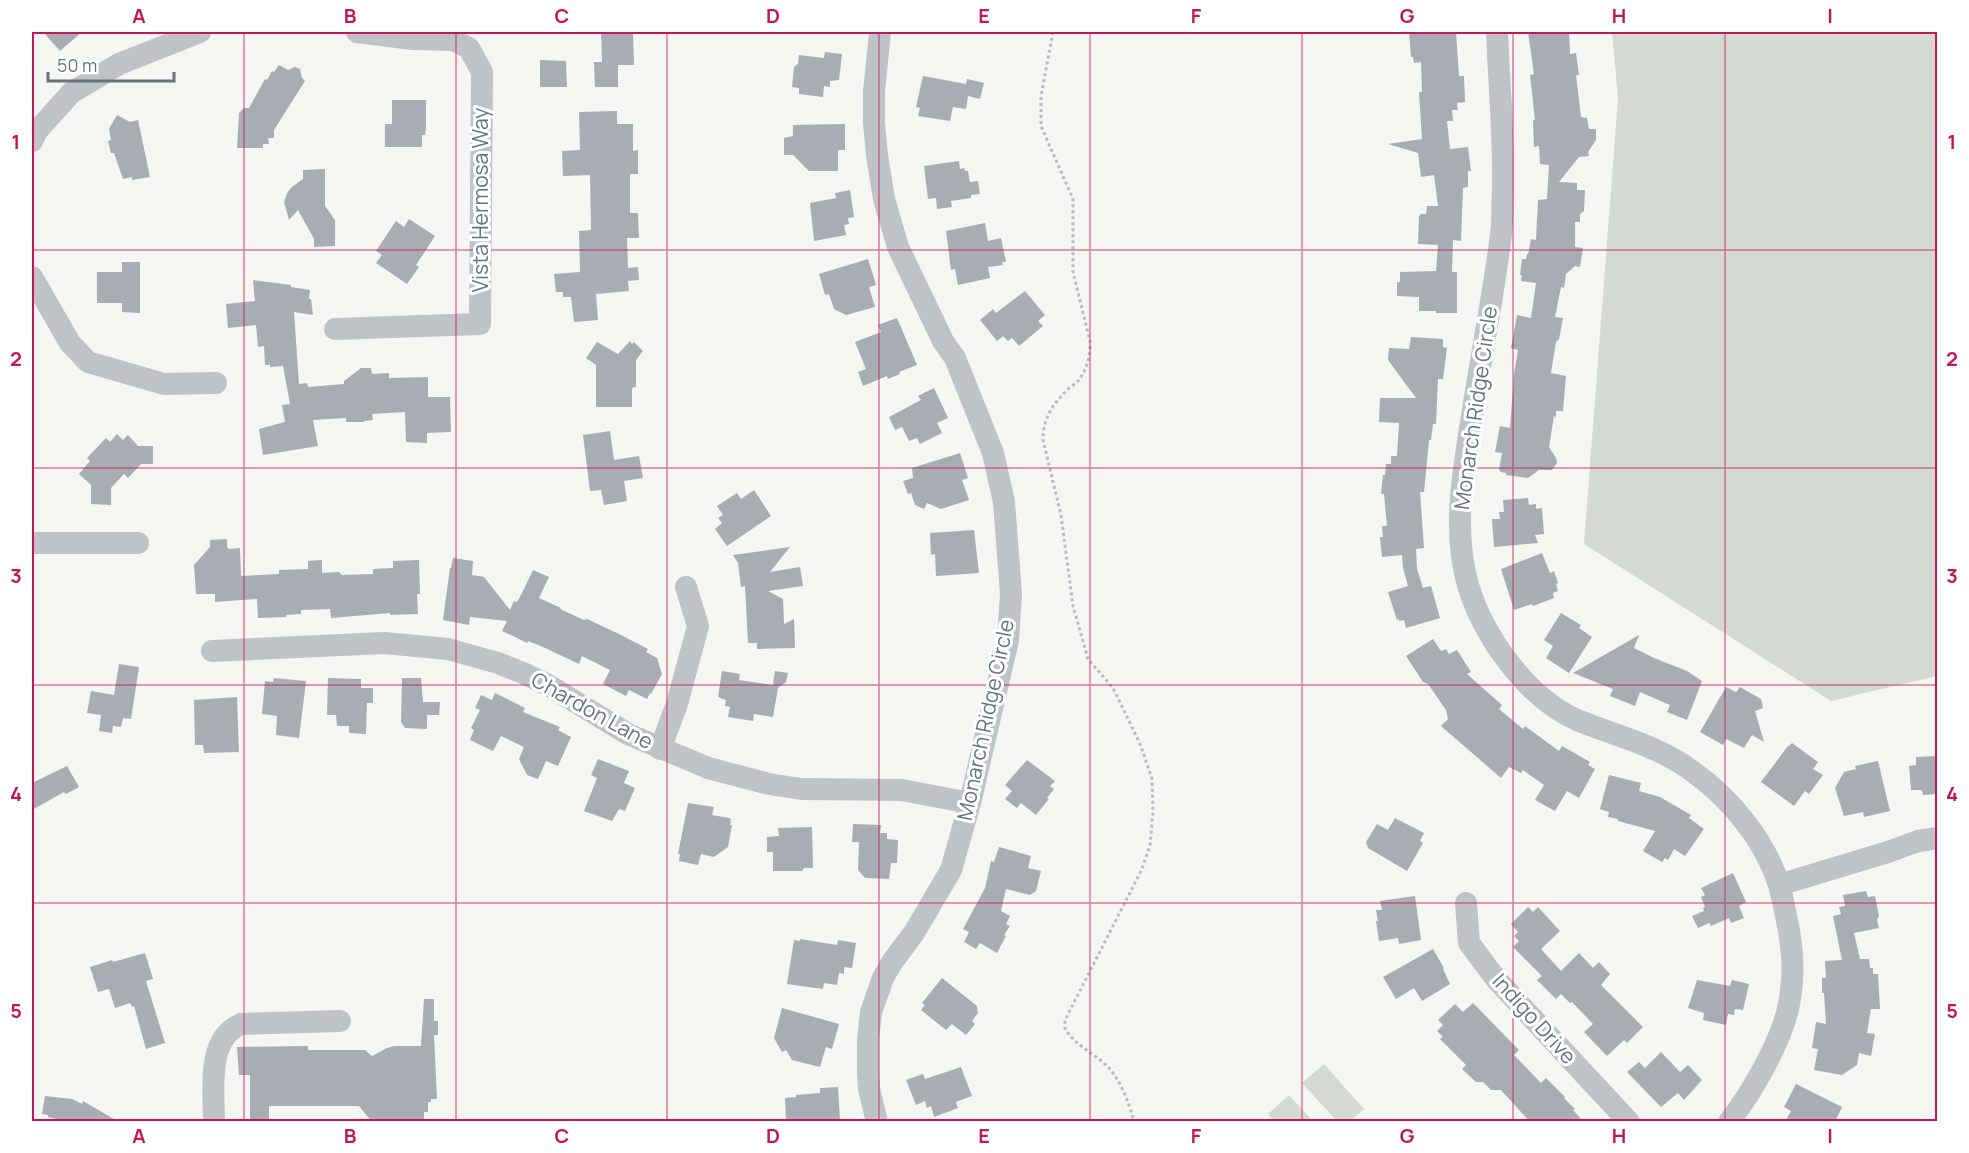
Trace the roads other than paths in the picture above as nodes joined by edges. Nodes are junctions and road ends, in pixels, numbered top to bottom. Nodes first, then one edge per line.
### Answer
1 (200, 32) edge
2 (357, 32) edge
3 (880, 32) edge
4 (1497, 32) edge
5 (160, 40) edge
6 (32, 141) edge
7 (32, 277) edge
8 (334, 329) dead end
9 (216, 383) dead end
10 (32, 543) edge
11 (138, 543) dead end
12 (686, 586) dead end
13 (212, 651) dead end
14 (660, 749) junction
15 (970, 803) junction
16 (1938, 838) edge
17 (1779, 885) junction
18 (1466, 903) dead end
19 (340, 1021) dead end
20 (214, 1122) edge
21 (877, 1122) edge
22 (1629, 1122) edge
23 (1729, 1122) edge

1 - 5 street
2 - 8 street, Vista Hermosa Way
3 - 15 street, Monarch Ridge Circle
4 - 17 street, Monarch Ridge Circle
5 - 6 street
7 - 9 street
10 - 11 street
12 - 14 street
13 - 14 street, Chardon Lane
14 - 15 street, Chardon Lane
15 - 21 street, Monarch Ridge Circle
16 - 17 street
17 - 23 street, Monarch Ridge Circle
18 - 22 street, Indigo Drive
19 - 20 street

